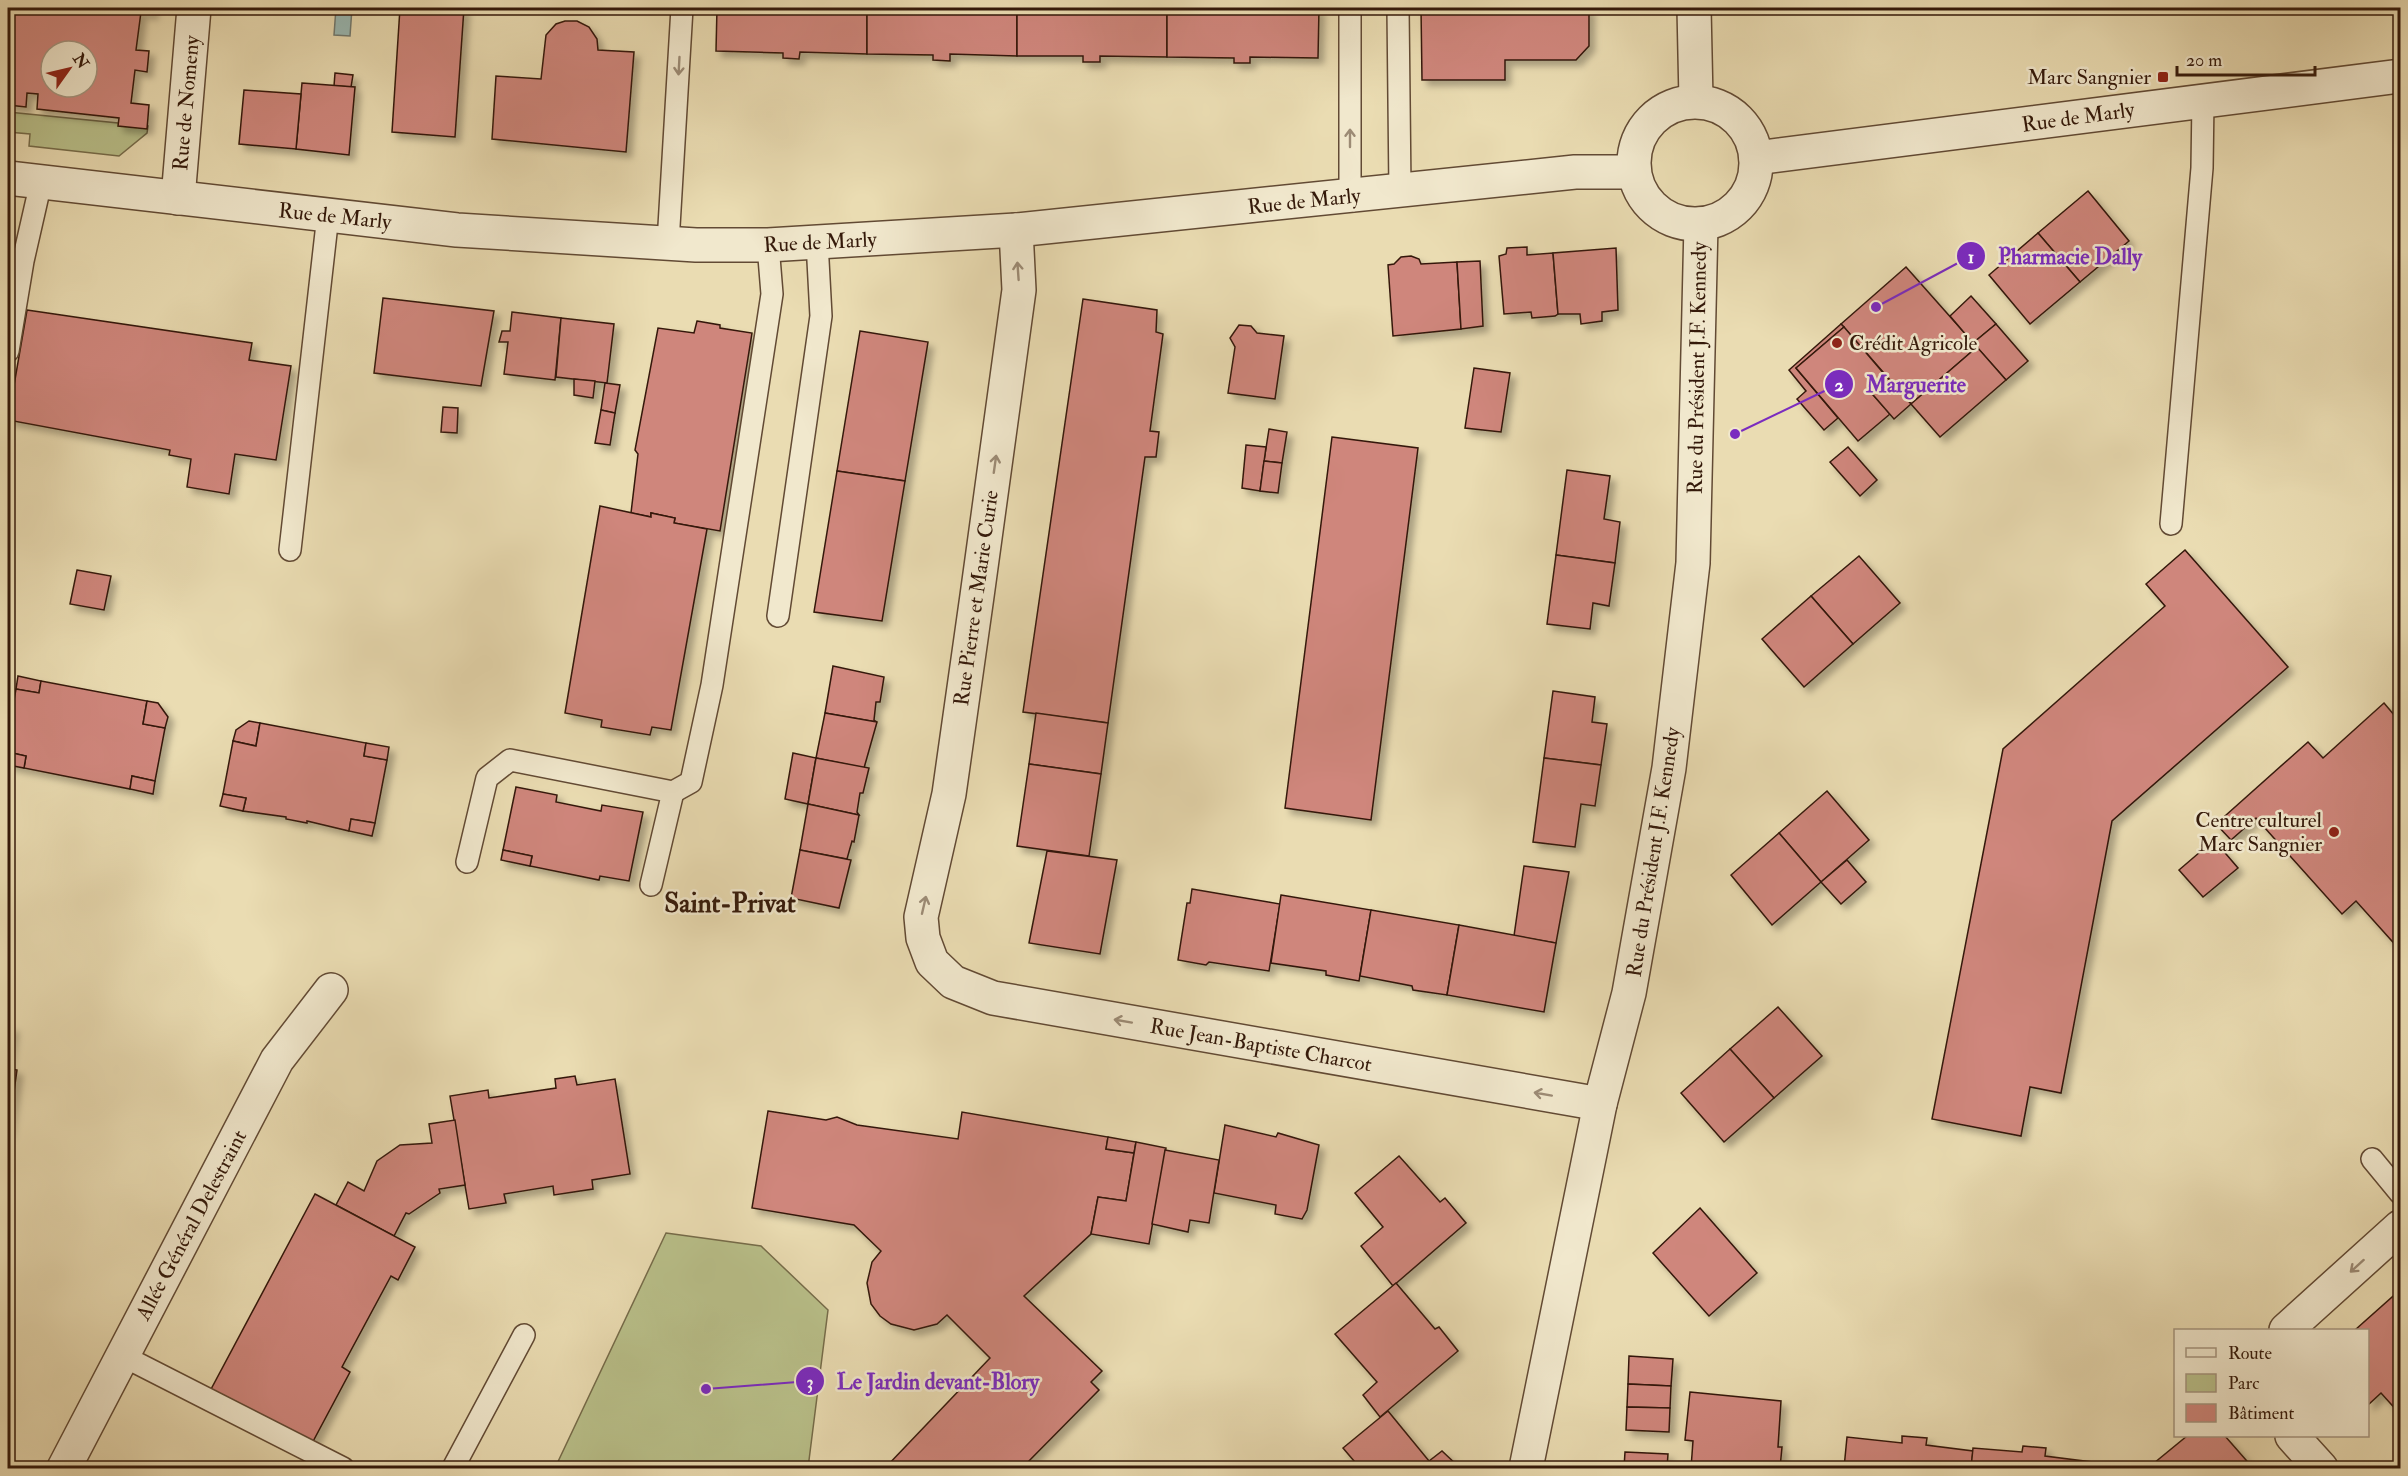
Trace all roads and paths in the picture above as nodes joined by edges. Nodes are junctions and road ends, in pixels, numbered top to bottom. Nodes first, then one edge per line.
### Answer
1 (194, 8) edge
2 (682, 8) edge
3 (1350, 8) edge
4 (1398, 8) edge
5 (1694, 8) edge
6 (2400, 76) edge
7 (1696, 100) junction
8 (2204, 100) junction
9 (1756, 158) junction
10 (1633, 172) junction
11 (8, 178) edge
12 (41, 182) junction
13 (1400, 190) junction
14 (1350, 196) junction
15 (178, 198) junction
16 (328, 215) junction
17 (1701, 224) junction
18 (1016, 230) junction
19 (817, 242) junction
20 (668, 243) junction
21 (768, 245) junction
22 (8, 351) edge
23 (2172, 524) dead end
24 (290, 550) dead end
25 (778, 616) dead end
26 (673, 792) junction
27 (466, 862) dead end
28 (651, 885) dead end
29 (932, 962) joint
30 (331, 990) dead end
31 (1600, 1104) junction
32 (2372, 1159) dead end
33 (2400, 1193) edge
34 (2400, 1227) edge
35 (2287, 1329) edge
36 (524, 1335) dead end
37 (123, 1356) junction
38 (2293, 1437) edge
39 (64, 1468) edge
40 (343, 1468) edge
41 (453, 1468) edge
42 (1526, 1468) edge
43 (2321, 1468) edge

1 - 15 street, Rue de Nomeny
2 -> 20 lane
14 -> 3 lane
4 - 13 lane
5 - 7 street
6 - 8 street, Rue de Marly
7 - 9 street
7 - 10 street
8 - 9 street, Rue de Marly
8 - 23 lane
9 - 17 street
10 - 13 street, Rue de Marly
10 - 17 street
11 - 12 street, Rue de Marly
12 - 15 street, Rue de Marly
12 - 22 lane
13 - 14 street, Rue de Marly
14 - 18 street, Rue de Marly
15 - 16 street, Rue de Marly
16 - 20 street, Rue de Marly
16 - 24 lane
17 - 31 street, Rue du Président J.F. Kennedy
18 - 19 street, Rue de Marly
29 -> 18 street, Rue Pierre et Marie Curie
19 - 21 street, Rue de Marly
19 - 25 lane
20 - 21 street, Rue de Marly
21 - 26 lane
26 - 27 lane
26 - 28 lane
31 -> 29 street, Rue Jean-Baptiste Charcot
30 - 37 street, Allée Général Delestraint
31 - 42 street, Rue du Président J.F. Kennedy
32 - 33 lane
34 -> 35 street
36 - 41 lane
37 - 39 street, Allée Général Delestraint
37 - 40 lane
38 - 43 street

